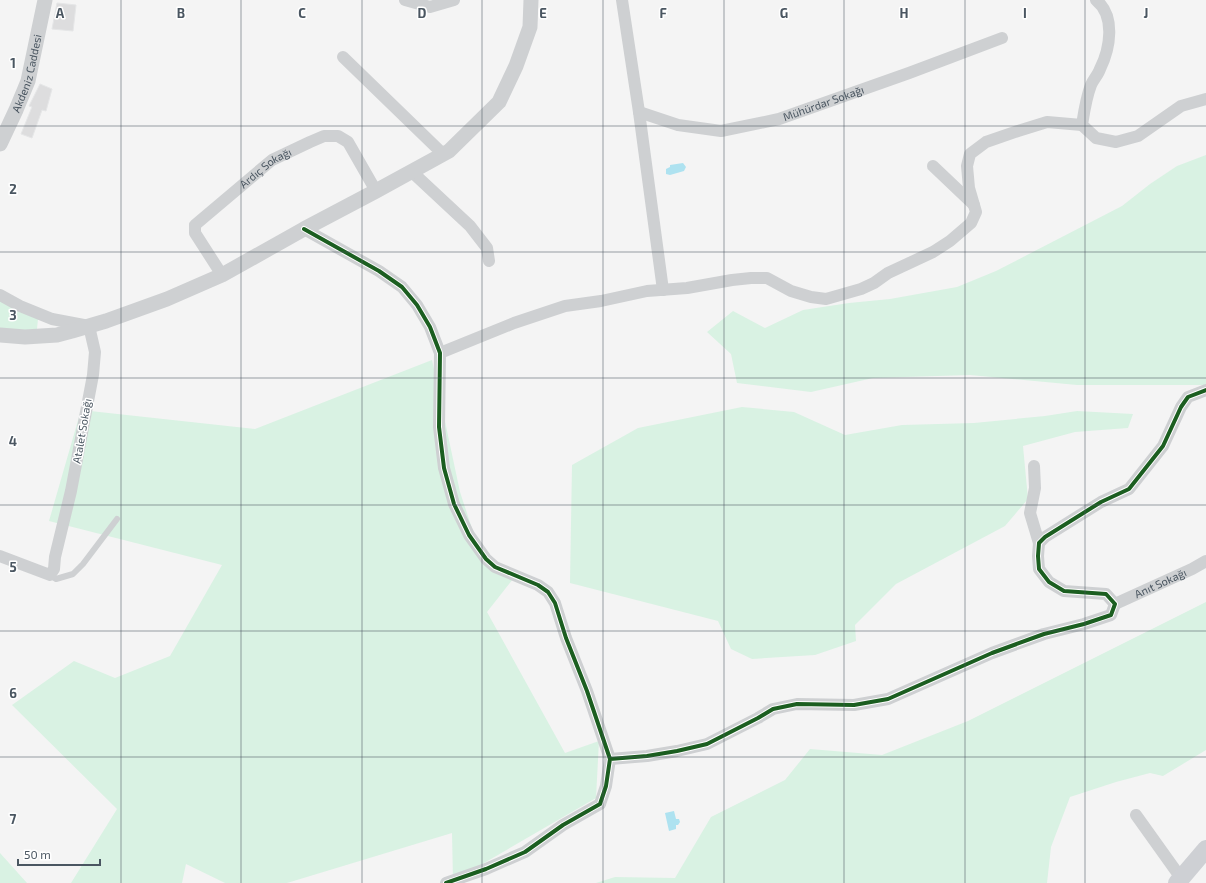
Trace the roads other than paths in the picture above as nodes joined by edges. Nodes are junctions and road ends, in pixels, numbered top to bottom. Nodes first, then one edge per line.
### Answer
1 (45, 0) edge
2 (406, 0) edge
3 (454, 0) edge
4 (531, 0) edge
5 (622, 0) edge
6 (1096, 0) edge
7 (1002, 38) dead end
8 (343, 57) dead end
9 (1206, 99) edge
10 (639, 112) junction
11 (1082, 125) junction
12 (0, 144) edge
13 (443, 154) junction
14 (933, 166) dead end
15 (412, 171) junction
16 (376, 191) junction
17 (974, 205) junction
18 (304, 229) junction
19 (489, 261) dead end
20 (222, 275) junction
21 (663, 290) junction
22 (0, 295) edge
23 (89, 326) junction
24 (0, 335) edge
25 (440, 353) junction
26 (1206, 390) edge
27 (1034, 466) dead end
28 (117, 520) dead end
29 (1039, 543) junction
30 (0, 556) edge
31 (1206, 561) edge
32 (50, 575) junction
33 (1115, 604) junction
34 (610, 759) junction
35 (1136, 814) dead end
36 (1206, 850) edge
37 (1179, 880) edge
38 (446, 883) edge

1 - 12 street, Akdeniz Caddesi
2 - 3 street
4 - 13 street
5 - 10 street
6 - 11 street
7 - 10 street, Mühürdar Sokağı
8 - 13 street
9 - 11 street
10 - 21 street
11 - 17 street
13 - 15 street
14 - 17 street
15 - 16 street
15 - 19 street
16 - 18 street
16 - 20 street, Ardıç Sokağı
17 - 21 street
18 - 20 street
18 - 25 street
20 - 23 street
21 - 25 street
22 - 23 street
23 - 24 street
23 - 32 street, Atalet Sokağı
25 - 34 street
26 - 29 street
27 - 29 street
28 - 32 lane
29 - 33 street
30 - 32 street
31 - 33 street, Anıt Sokağı
33 - 34 street
34 - 38 street
35 - 37 street
36 - 37 main road

